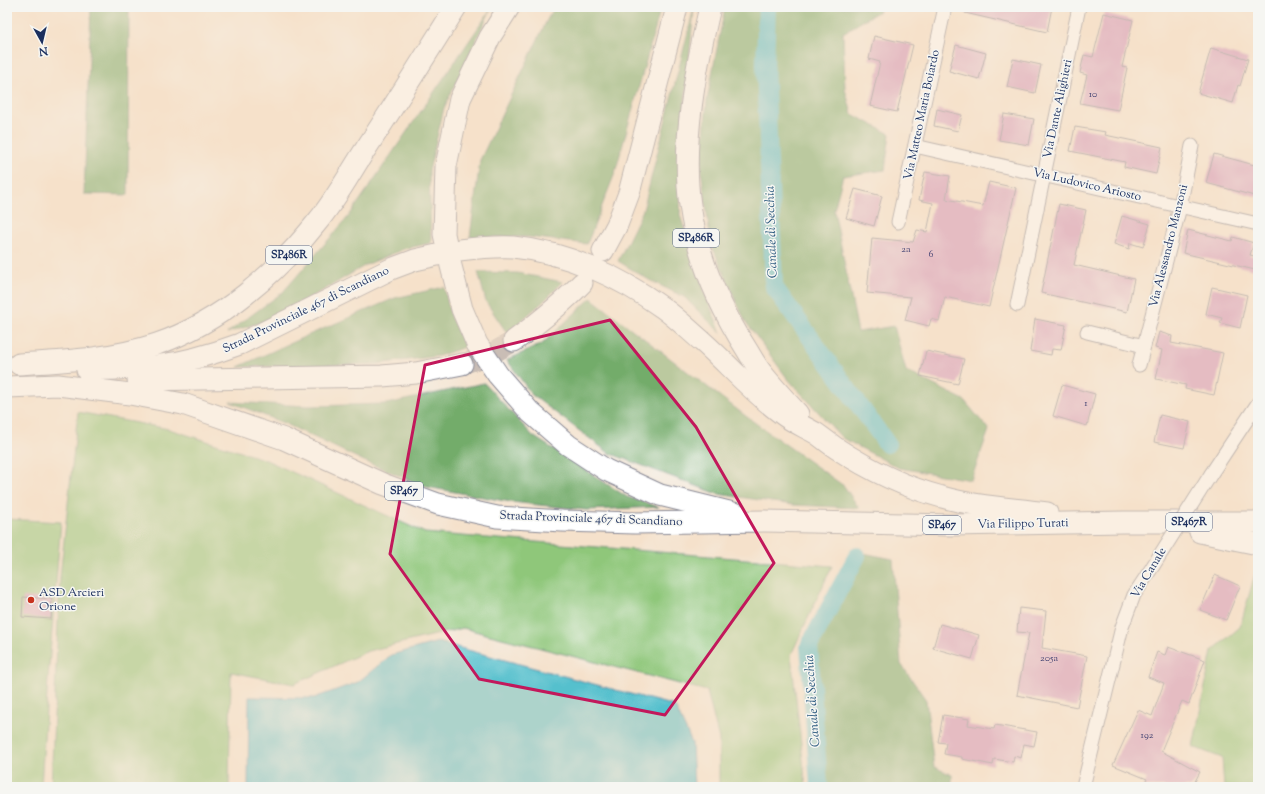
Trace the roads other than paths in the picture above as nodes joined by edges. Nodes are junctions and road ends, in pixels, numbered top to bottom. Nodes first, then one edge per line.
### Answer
1 (456, 7) edge
2 (509, 7) edge
3 (676, 7) edge
4 (710, 7) edge
5 (945, 7) edge
6 (1079, 7) edge
7 (915, 146) junction
8 (1192, 146) dead end
9 (1044, 176) junction
10 (1180, 207) junction
11 (898, 222) dead end
12 (1258, 224) edge
13 (460, 250) dead end
14 (603, 251) dead end
15 (437, 255) dead end
16 (582, 282) dead end
17 (1017, 305) dead end
18 (1087, 332) dead end
19 (514, 341) tunnel mouth
20 (1144, 346) junction
21 (13, 364) edge
22 (462, 364) tunnel mouth
23 (1139, 365) dead end
24 (58, 385) junction
25 (11, 386) edge
26 (1258, 403) edge
27 (817, 435) junction
28 (765, 521) junction
29 (1122, 522) junction
30 (1258, 522) edge
31 (1258, 544) edge
32 (1083, 787) edge

1 - 21 main road, SP486R
2 - 28 main road
3 - 14 main road
4 - 27 main road, SP486R
5 - 7 street, Via Matteo Maria Boiardo
6 - 9 street, Via Dante Alighieri
7 - 9 street, Via Ludovico Ariosto
7 - 11 street, Via Matteo Maria Boiardo
8 - 10 street, Via Alessandro Manzoni
9 - 10 street, Via Ludovico Ariosto
9 - 17 street, Via Dante Alighieri
10 - 12 street, Via Ludovico Ariosto
10 - 20 street, Via Alessandro Manzoni
13 - 27 main road
15 - 21 main road, Strada Provinciale 467 di Scandiano
16 - 19 main road
18 - 20 street
20 - 23 street, Via Alessandro Manzoni
22 - 24 main road
24 - 25 main road, Strada Provinciale 467 di Scandiano / SP467
24 - 28 main road, Strada Provinciale 467 di Scandiano / SP467
26 - 32 street, Via Canale, bridge
27 - 29 main road
28 - 29 main road, Via Filippo Turati / SP467
29 - 30 main road, Via Filippo Turati / SP467R
29 - 31 main road

